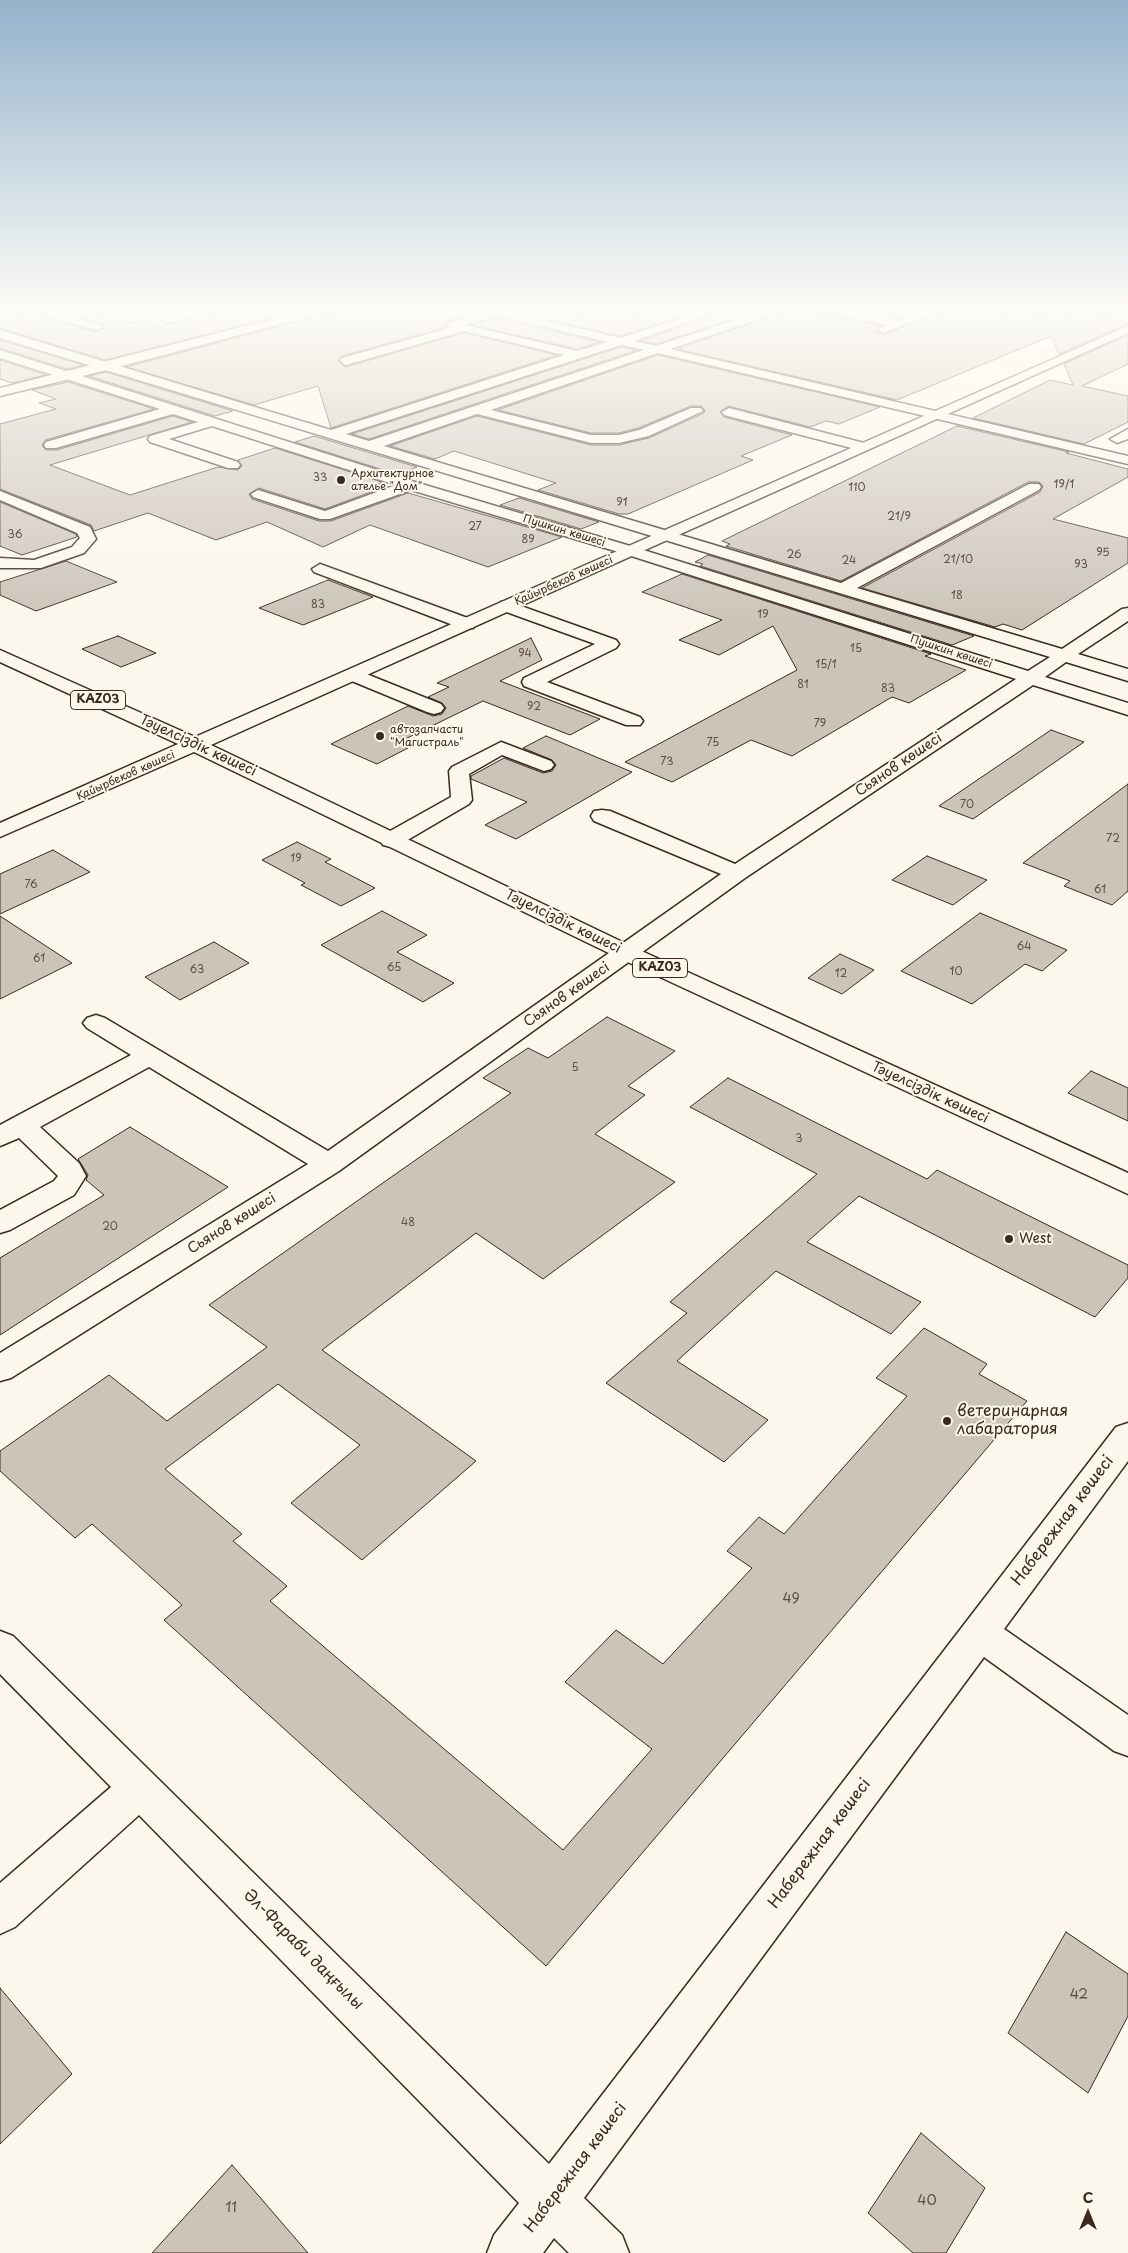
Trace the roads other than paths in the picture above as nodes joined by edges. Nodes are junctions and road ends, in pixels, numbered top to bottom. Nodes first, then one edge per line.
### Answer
1 (158, 414) edge
2 (192, 414) edge
3 (267, 414) edge
4 (394, 414) edge
5 (464, 414) edge
6 (492, 414) edge
7 (689, 414) edge
8 (737, 414) edge
9 (936, 414) joint
10 (214, 421) junction
11 (333, 434) junction
12 (51, 444) dead end
13 (371, 446) junction
14 (294, 447) junction
15 (863, 447) junction
16 (332, 459) junction
17 (1128, 460) edge
18 (233, 466) dead end
19 (410, 484) junction
20 (1034, 487) dead end
21 (258, 494) dead end
22 (0, 495) edge
23 (668, 534) junction
24 (632, 551) junction
25 (0, 563) edge
26 (320, 569) dead end
27 (844, 588) junction
28 (507, 606) junction
29 (1128, 613) edge
30 (467, 624) junction
31 (0, 655) edge
32 (1064, 655) junction
33 (354, 675) junction
34 (1128, 675) edge
35 (1030, 678) junction
36 (434, 708) dead end
37 (1128, 709) edge
38 (633, 722) dead end
39 (196, 745) junction
40 (544, 765) dead end
41 (602, 816) dead end
42 (0, 831) edge
43 (392, 840) junction
44 (737, 873) junction
45 (627, 953) junction
46 (96, 1024) dead end
47 (149, 1056) junction
48 (11, 1131) edge
49 (328, 1164) junction
50 (1128, 1184) edge
51 (0, 1223) edge
52 (0, 1370) edge
53 (1125, 1446) edge
54 (979, 1632) junction
55 (0, 1648) edge
56 (1128, 1738) edge
57 (140, 1788) junction
58 (0, 1912) edge
59 (553, 2200) junction
60 (512, 2253) edge
61 (604, 2253) edge

1 - 12 street
2 - 10 street, Пушкин көшесі
3 - 11 street, Пушкин көшесі
4 - 11 street
5 - 13 street
6 - 7 street
8 - 15 street
9 - 15 street, Қайырбеков көшесі
9 - 17 street
10 - 14 street, Пушкин көшесі
10 - 18 street
11 - 13 street, Пушкин көшесі
11 - 14 street
13 - 16 street
13 - 23 street, Пушкин көшесі
14 - 16 street, Пушкин көшесі
15 - 23 street, Қайырбеков көшесі
16 - 19 street, Пушкин көшесі
19 - 21 street
19 - 24 street, Пушкин көшесі
20 - 27 street
22 - 25 street
23 - 24 street, Қайырбеков көшесі
23 - 27 street, Пушкин көшесі
24 - 28 street, Қайырбеков көшесі
24 - 35 street, Пушкин көшесі
26 - 30 street
27 - 32 street, Пушкин көшесі
28 - 30 street, Қайырбеков көшесі
28 - 38 street
29 - 32 street, Сьянов көшесі
30 - 33 street, Қайырбеков көшесі
31 - 39 street, Тәуелсіздік көшесі / KАZ03
32 - 34 street, Пушкин көшесі
32 - 35 street, Сьянов көшесі
33 - 36 street
33 - 39 street, Қайырбеков көшесі
35 - 37 street, Пушкин көшесі
35 - 44 street, Сьянов көшесі
39 - 42 street, Қайырбеков көшесі
39 - 43 street, Тәуелсіздік көшесі / KАZ03
40 - 43 street
41 - 44 street
43 - 45 street, Тәуелсіздік көшесі / KАZ03
44 - 45 street, Сьянов көшесі
45 - 49 street, Сьянов көшесі
45 - 50 street, Тәуелсіздік көшесі / KАZ03
46 - 47 street
47 - 48 street
47 - 49 street
48 - 51 street
49 - 52 street, Сьянов көшесі
53 - 54 street, Набережная көшесі
54 - 56 street
54 - 59 street, Набережная көшесі
55 - 57 street, Әл-Фараби даңғылы
57 - 58 street
57 - 59 street, Әл-Фараби даңғылы
59 - 60 street, Набережная көшесі
59 - 61 street, Әл-Фараби даңғылы

